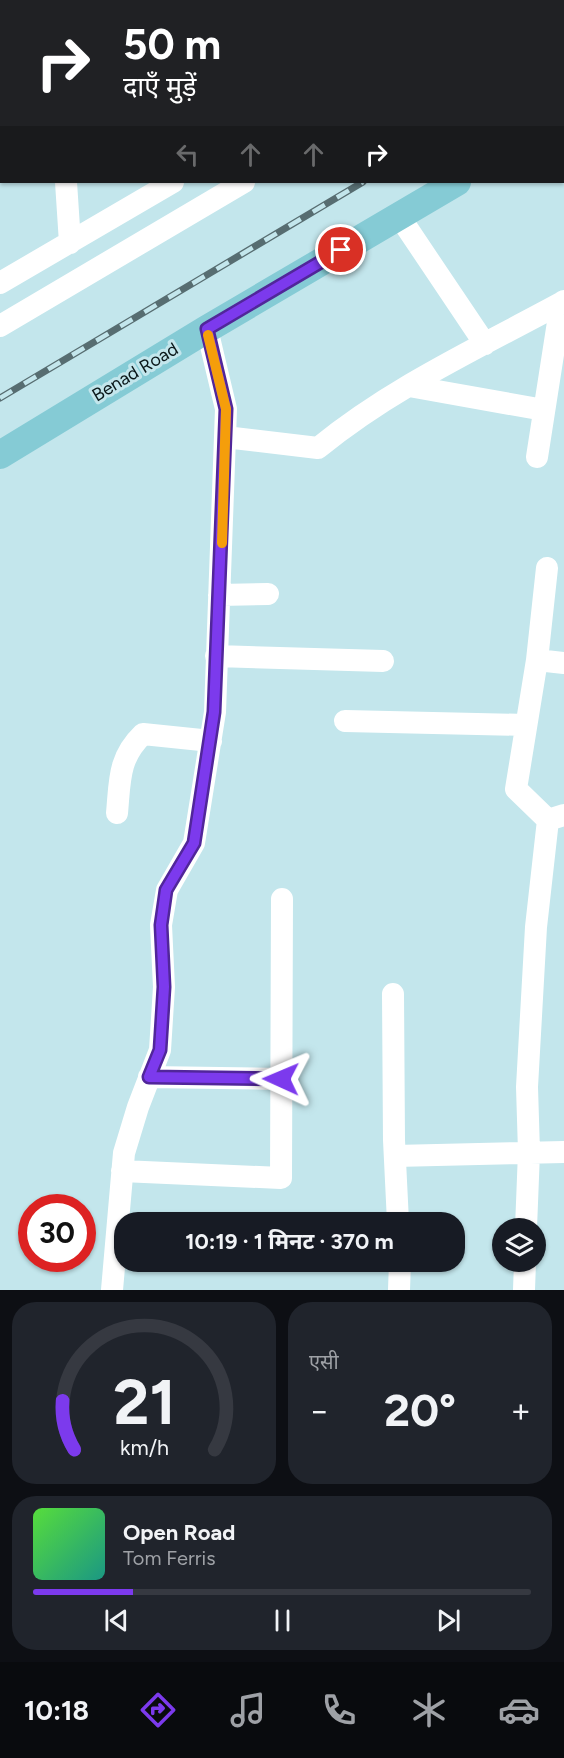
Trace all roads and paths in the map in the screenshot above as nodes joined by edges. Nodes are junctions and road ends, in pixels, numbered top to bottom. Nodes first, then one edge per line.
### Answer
1 (66, 183) edge
2 (170, 183) edge
3 (242, 183) edge
4 (455, 183) edge
5 (399, 216) junction
6 (70, 243) junction
7 (0, 284) edge
8 (562, 302) edge
9 (0, 327) edge
10 (207, 329) junction
11 (485, 344) junction
12 (409, 386) junction
13 (544, 410) junction
14 (225, 437) junction
15 (0, 455) edge
16 (537, 457) dead end
17 (547, 568) dead end
18 (268, 594) dead end
19 (219, 595) junction
20 (216, 656) junction
21 (537, 660) junction
22 (383, 661) dead end
23 (564, 663) edge
24 (345, 720) dead end
25 (526, 725) junction
26 (211, 741) junction
27 (117, 813) dead end
28 (556, 818) edge
29 (282, 899) dead end
30 (393, 994) dead end
31 (149, 1077) junction
32 (281, 1079) junction
33 (529, 1152) junction
34 (564, 1152) edge
35 (395, 1156) junction
36 (122, 1171) junction
37 (398, 1212) edge
38 (526, 1218) edge
39 (400, 1272) edge
40 (525, 1272) edge
41 (111, 1290) edge
42 (399, 1290) edge
43 (524, 1290) edge

1 - 6 street
2 - 6 street
3 - 9 street
4 - 5 main road, Benad Road
5 - 10 main road, Benad Road
5 - 11 street
6 - 7 street
8 - 11 street
8 - 13 street
10 - 14 street
10 - 15 main road, Benad Road
11 - 12 street
12 - 13 street
12 - 14 street
13 - 16 street
14 - 19 street
17 - 21 street
18 - 19 street
19 - 20 street
20 - 22 street
20 - 26 street
21 - 23 street
21 - 25 street
24 - 25 street
25 - 28 street
26 - 27 street
26 - 31 street
28 - 33 street
29 - 32 street
30 - 35 street
31 - 32 street
31 - 36 street
32 - 36 street
33 - 34 street
33 - 35 street
33 - 38 street
35 - 37 street
36 - 41 street
39 - 42 street
40 - 43 street

